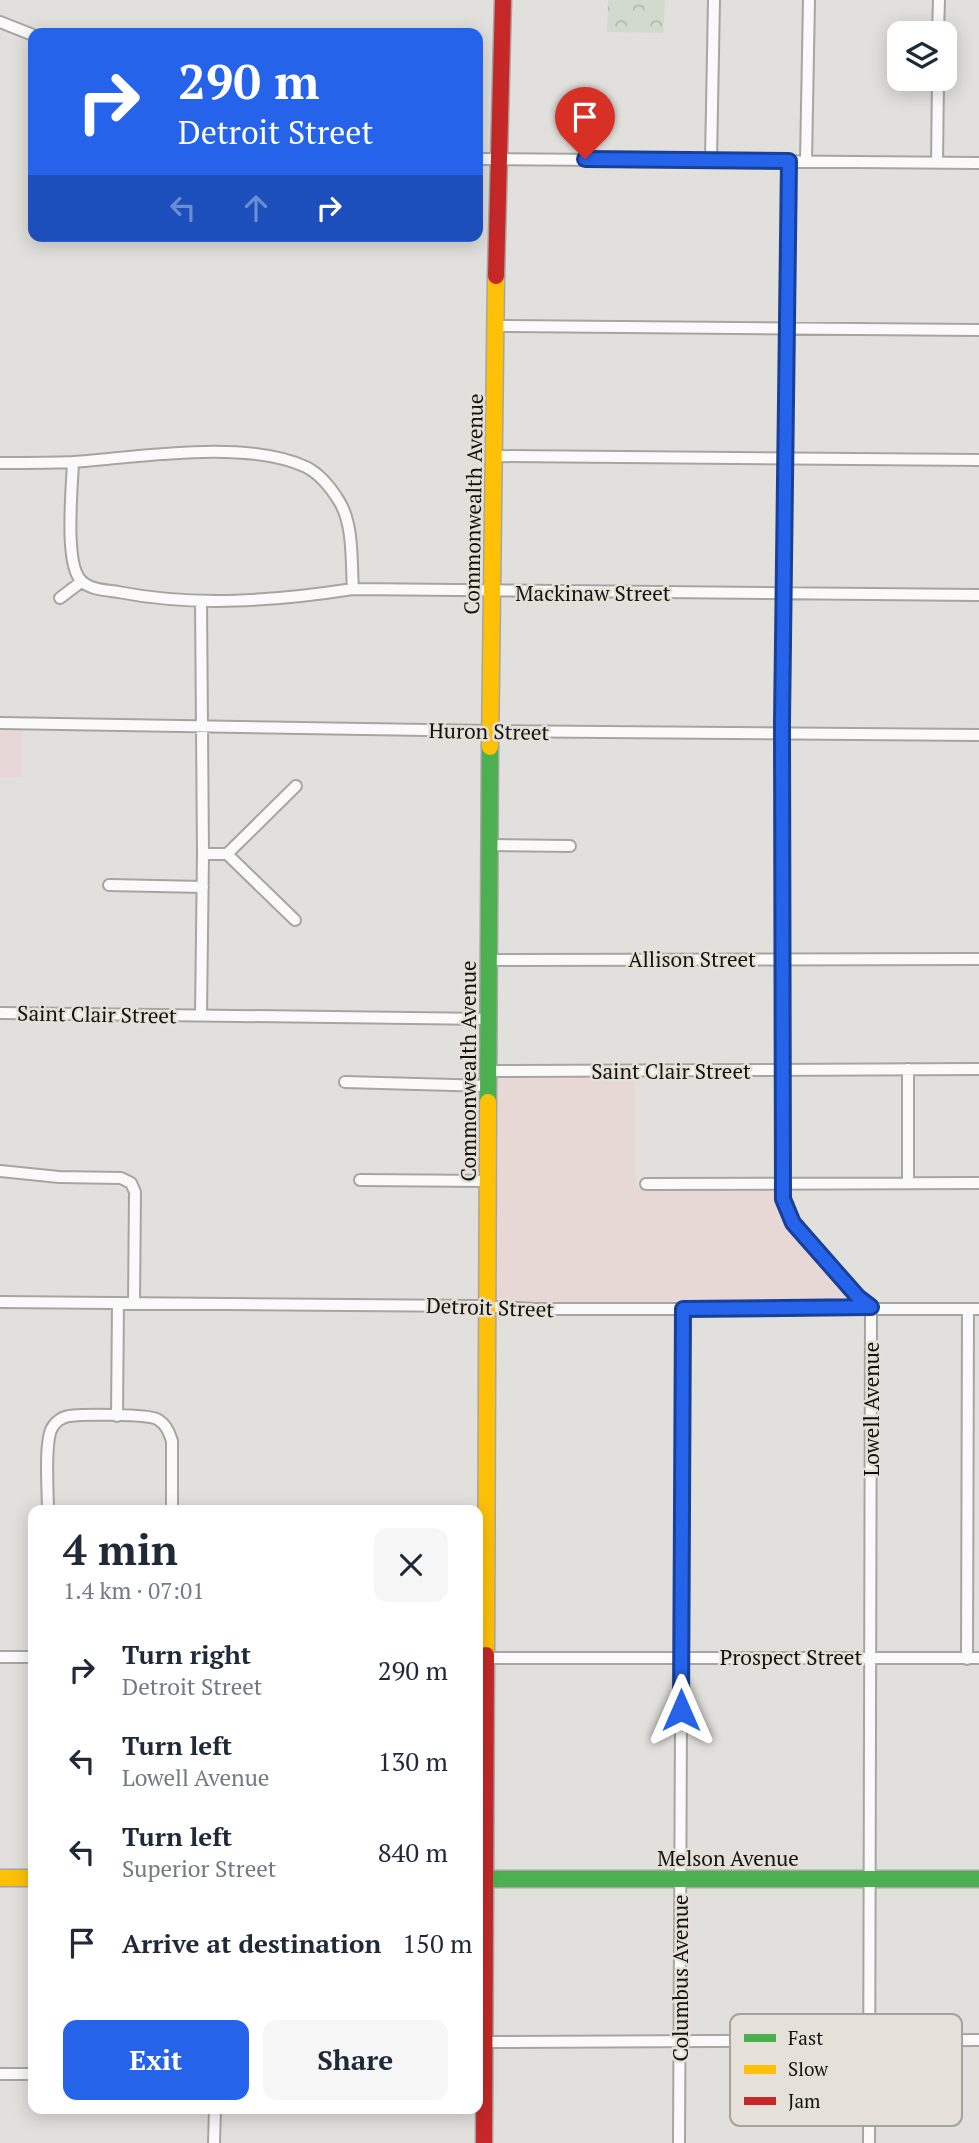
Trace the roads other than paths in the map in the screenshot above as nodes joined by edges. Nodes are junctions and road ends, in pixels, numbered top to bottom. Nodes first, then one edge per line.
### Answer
1 (503, 0) edge
2 (715, 0) edge
3 (809, 0) edge
4 (939, 0) edge
5 (939, 21) edge
6 (0, 22) edge
7 (28, 33) edge
8 (938, 91) edge
9 (483, 159) edge
10 (497, 159) junction
11 (711, 160) junction
12 (789, 161) junction
13 (806, 161) junction
14 (937, 163) junction
15 (979, 163) edge
16 (496, 326) junction
17 (786, 329) junction
18 (979, 330) edge
19 (494, 456) junction
20 (784, 459) junction
21 (979, 460) edge
22 (73, 462) junction
23 (0, 463) edge
24 (81, 582) junction
25 (353, 589) junction
26 (494, 592) junction
27 (783, 594) junction
28 (979, 595) edge
29 (60, 598) dead end
30 (201, 601) junction
31 (0, 723) edge
32 (202, 726) junction
33 (490, 731) junction
34 (782, 733) junction
35 (979, 735) edge
36 (296, 786) dead end
37 (490, 845) junction
38 (570, 846) dead end
39 (204, 854) junction
40 (227, 854) junction
41 (108, 885) dead end
42 (203, 887) junction
43 (295, 920) dead end
44 (781, 959) junction
45 (979, 959) edge
46 (490, 960) junction
47 (0, 1013) edge
48 (201, 1015) junction
49 (489, 1019) junction
50 (908, 1069) junction
51 (979, 1069) edge
52 (782, 1070) junction
53 (489, 1079) junction
54 (345, 1082) dead end
55 (0, 1171) edge
56 (360, 1180) dead end
57 (489, 1181) junction
58 (908, 1182) junction
59 (979, 1183) edge
60 (646, 1184) dead end
61 (783, 1184) junction
62 (0, 1302) edge
63 (118, 1303) junction
64 (134, 1303) junction
65 (488, 1307) junction
66 (871, 1307) junction
67 (683, 1309) junction
68 (974, 1309) edge
69 (117, 1416) junction
70 (48, 1505) edge
71 (172, 1505) edge
72 (483, 1600) edge
73 (0, 1657) edge
74 (28, 1657) edge
75 (681, 1657) junction
76 (870, 1657) junction
77 (483, 1658) edge
78 (973, 1658) edge
79 (0, 1878) edge
80 (28, 1878) edge
81 (483, 1879) edge
82 (680, 1879) junction
83 (869, 1879) junction
84 (979, 1879) edge
85 (483, 1933) edge
86 (870, 2014) edge
87 (679, 2041) junction
88 (730, 2041) edge
89 (485, 2042) junction
90 (483, 2058) edge
91 (0, 2074) edge
92 (28, 2074) edge
93 (215, 2114) edge
94 (483, 2114) edge
95 (214, 2143) edge
96 (484, 2143) edge
97 (679, 2143) edge

1 - 10 main road, Commonwealth Avenue
2 - 11 street
3 - 13 street
4 - 5 street
6 - 7 street
8 - 14 street
9 - 10 street
10 - 11 street
10 - 16 main road, Commonwealth Avenue
11 - 12 street
12 - 13 street
12 - 17 street
13 - 14 street
14 - 15 street
16 - 17 street
16 - 19 main road, Commonwealth Avenue
17 - 18 street
17 - 20 street
19 - 20 street
19 - 26 main road, Commonwealth Avenue
20 - 21 street
20 - 27 street
22 - 23 street
22 - 24 street
22 - 25 street
24 - 29 street
24 - 30 street, Mackinaw Street
25 - 26 street, Mackinaw Street
25 - 30 street, Mackinaw Street
26 - 27 street, Mackinaw Street
26 - 33 main road, Commonwealth Avenue
27 - 28 street, Mackinaw Street
27 - 34 street
30 - 32 street
31 - 32 street, Huron Street
32 - 33 street, Huron Street
32 - 39 street
33 - 34 street, Huron Street
33 - 37 main road, Commonwealth Avenue
34 - 35 street, Huron Street
34 - 44 street
36 - 40 street
37 - 38 street
37 - 46 main road, Commonwealth Avenue
39 - 40 street
39 - 42 street
40 - 43 street
41 - 42 street
42 - 48 street
44 - 45 street, Allison Street
44 - 46 street, Allison Street
44 - 52 street
46 - 49 main road, Commonwealth Avenue
47 - 48 street, Saint Clair Street
48 - 49 street, Saint Clair Street
49 - 53 main road, Commonwealth Avenue
50 - 51 street, Saint Clair Street
50 - 52 street, Saint Clair Street
50 - 58 street
52 - 53 street, Saint Clair Street
52 - 61 street
53 - 54 street, Saint Clair Street
53 - 57 main road, Commonwealth Avenue
55 - 64 street
56 - 57 street
57 - 65 main road, Commonwealth Avenue
58 - 59 street
58 - 61 street
60 - 61 street
61 - 66 street
62 - 63 street, Detroit Street
63 - 64 street, Detroit Street
63 - 69 street
64 - 65 street, Detroit Street
65 - 67 street, Detroit Street
65 - 72 main road, Commonwealth Avenue
66 - 67 street, Detroit Street
66 - 68 street, Detroit Street
66 - 76 street, Lowell Avenue
67 - 75 street, Columbus Avenue
68 - 78 street
69 - 70 street
69 - 71 street
73 - 74 street
75 - 76 street, Prospect Street
75 - 77 street, Prospect Street
75 - 82 street, Columbus Avenue
76 - 78 street, Prospect Street
76 - 83 street, Lowell Avenue
79 - 80 main road
81 - 82 main road, Melson Avenue
82 - 83 main road, Melson Avenue
82 - 87 street, Columbus Avenue
83 - 84 main road, Melson Avenue
83 - 86 street, Lowell Avenue
85 - 89 main road, Commonwealth Avenue
87 - 88 street
87 - 89 street
87 - 97 street, Columbus Avenue
89 - 90 main road, Commonwealth Avenue
91 - 92 street
93 - 95 street
94 - 96 main road, Commonwealth Avenue

